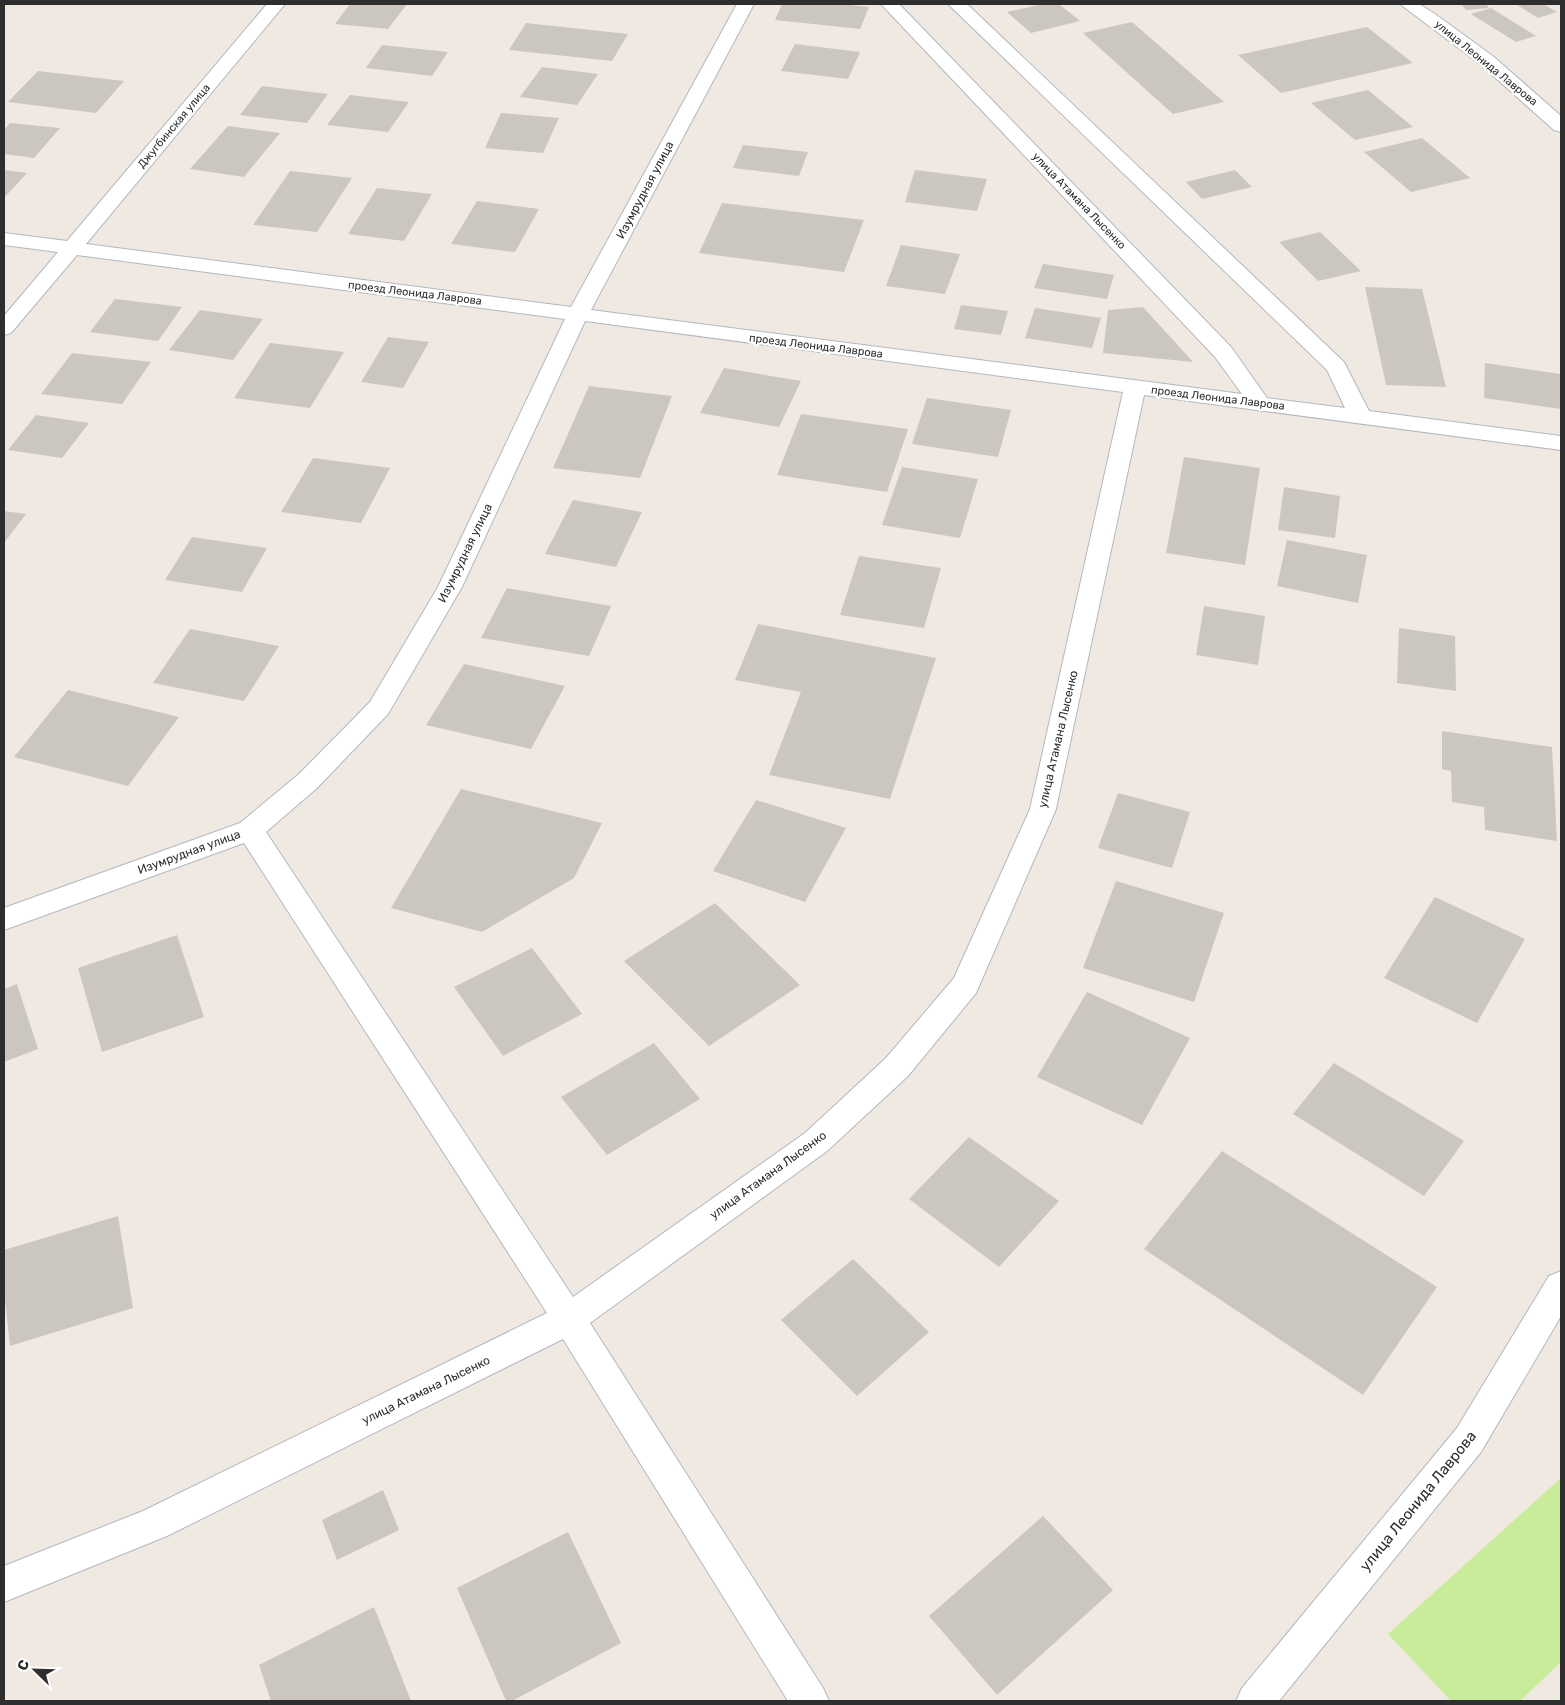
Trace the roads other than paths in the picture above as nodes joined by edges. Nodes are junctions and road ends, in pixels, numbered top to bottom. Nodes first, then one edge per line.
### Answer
1 (276, 4) edge
2 (746, 4) edge
3 (890, 4) edge
4 (957, 4) edge
5 (1408, 4) edge
6 (1561, 126) edge
7 (4, 239) edge
8 (72, 248) junction
9 (578, 314) junction
10 (4, 329) edge
11 (1135, 388) junction
12 (1260, 404) junction
13 (1362, 417) junction
14 (1561, 443) edge
15 (250, 830) junction
16 (4, 919) edge
17 (1561, 1286) edge
18 (569, 1319) junction
19 (4, 1584) edge
20 (810, 1701) edge
21 (1255, 1701) edge

1 - 8 street, Джугбинская улица
2 - 9 street, Изумрудная улица
3 - 12 street, улица Атамана Лысенко
4 - 13 street
5 - 6 street, улица Леонида Лаврова
7 - 8 street, проезд Леонида Лаврова
8 - 9 street, проезд Леонида Лаврова
8 - 10 street, Джугбинская улица
9 - 11 street, проезд Леонида Лаврова
9 - 15 street, Изумрудная улица
11 - 12 street, проезд Леонида Лаврова
11 - 18 street, улица Атамана Лысенко
12 - 13 street, проезд Леонида Лаврова
13 - 14 street, проезд Леонида Лаврова
15 - 16 street, Изумрудная улица
15 - 18 street
17 - 21 street, улица Леонида Лаврова
18 - 19 street, улица Атамана Лысенко
18 - 20 street

